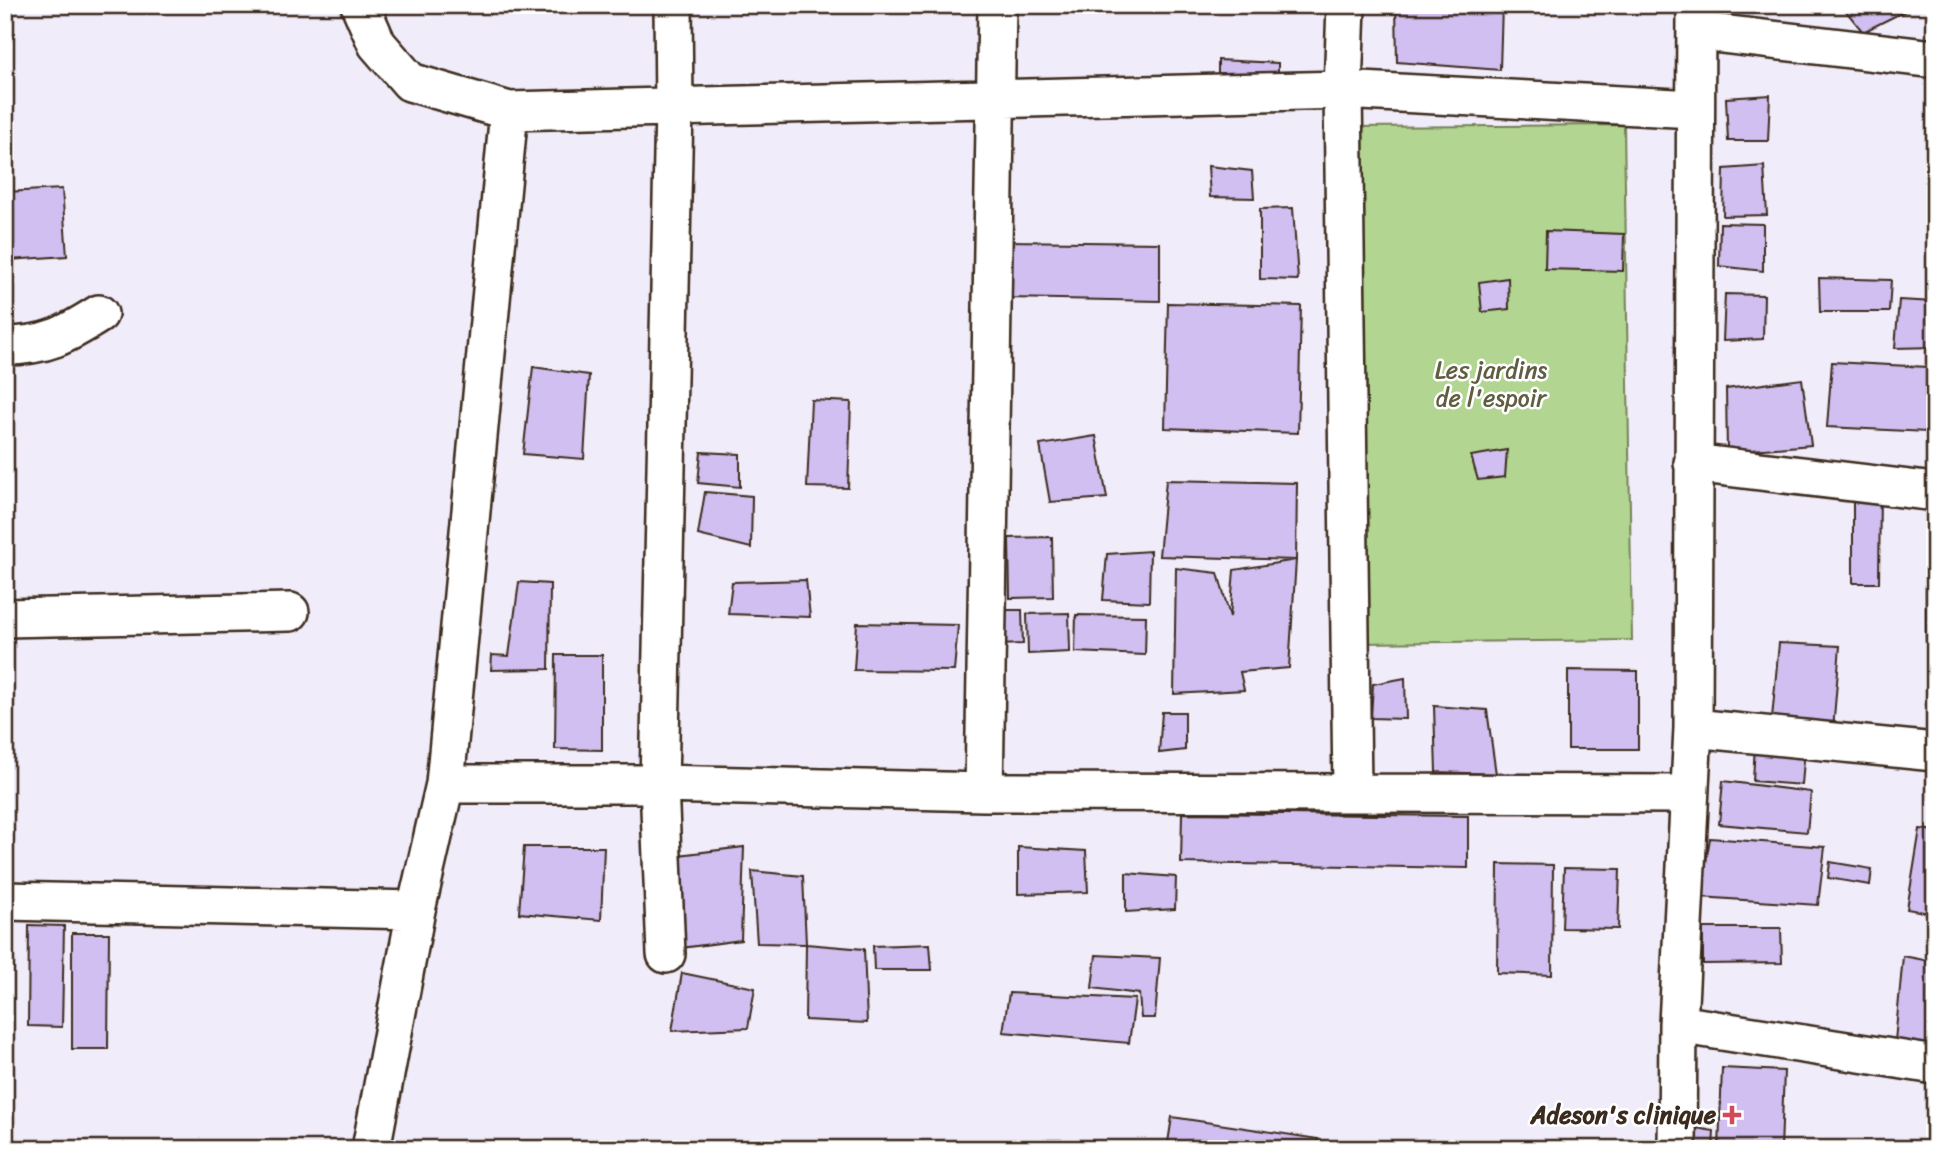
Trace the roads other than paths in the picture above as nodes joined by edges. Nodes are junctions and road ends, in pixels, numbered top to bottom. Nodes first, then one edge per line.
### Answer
1 (360, 5) edge
2 (673, 5) edge
3 (997, 5) edge
4 (1346, 5) edge
5 (1696, 18) edge
6 (1935, 59) edge
7 (1343, 90) junction
8 (995, 98) junction
9 (674, 108) junction
10 (1694, 109) junction
11 (509, 111) junction
12 (99, 314) dead end
13 (5, 346) edge
14 (1693, 463) junction
15 (1935, 492) edge
16 (290, 612) dead end
17 (5, 618) edge
18 (1693, 728) junction
19 (1935, 752) edge
20 (445, 784) junction
21 (659, 784) junction
22 (1352, 791) junction
23 (984, 792) junction
24 (1689, 794) junction
25 (5, 901) edge
26 (416, 910) junction
27 (666, 954) dead end
28 (1678, 1024) junction
29 (1935, 1065) edge
30 (371, 1149) edge
31 (1677, 1149) edge

1 - 11 street
2 - 9 street
3 - 8 street
4 - 7 street
5 - 6 street
5 - 10 street
7 - 8 street
7 - 10 street
7 - 22 street
8 - 9 street
8 - 23 street
9 - 11 street
9 - 21 street
10 - 14 street
11 - 20 street
12 - 13 street
14 - 15 street
14 - 18 street
16 - 17 street
18 - 19 street
18 - 24 street
20 - 21 street
20 - 26 street
21 - 23 street
21 - 27 street
22 - 23 street
22 - 24 street
24 - 28 street
25 - 26 street
26 - 30 street
28 - 29 street
28 - 31 street

